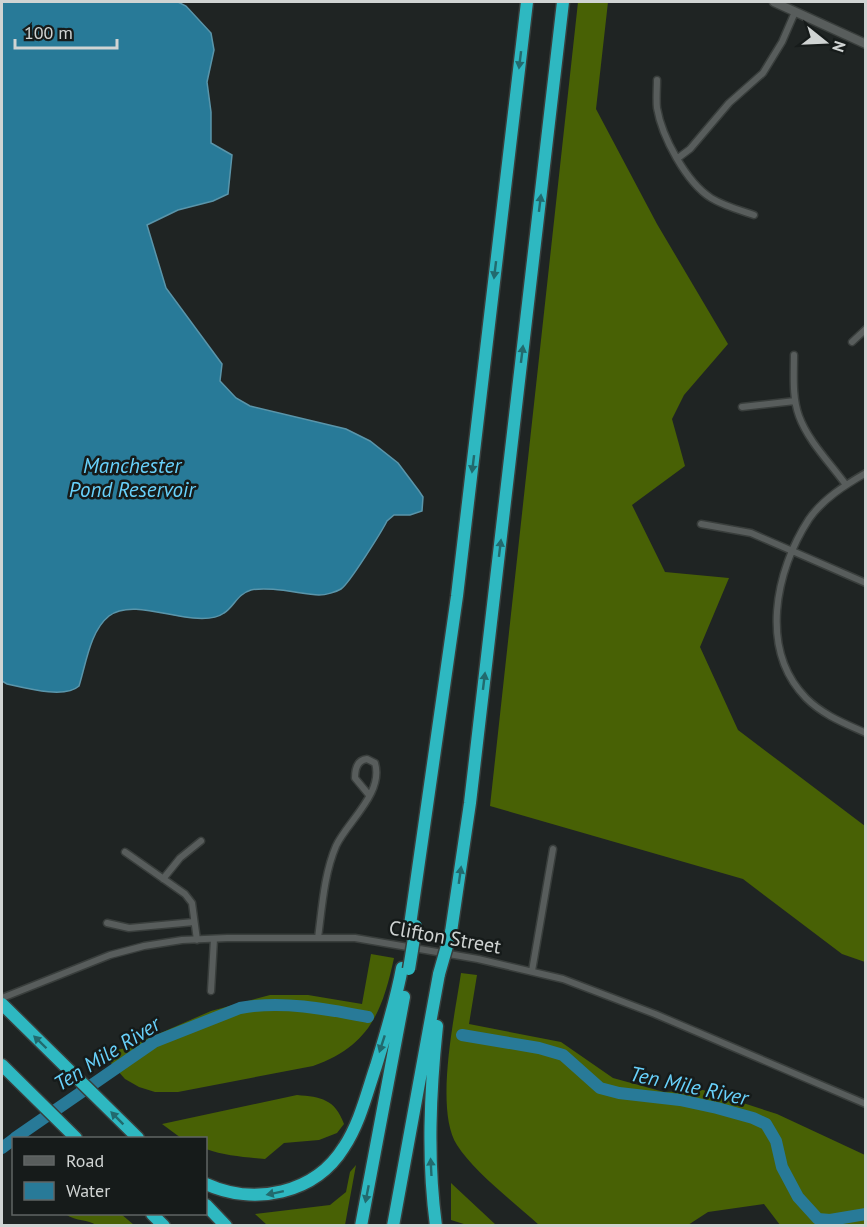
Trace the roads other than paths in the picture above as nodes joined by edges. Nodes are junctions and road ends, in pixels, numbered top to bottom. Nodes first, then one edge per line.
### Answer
1 (526, 2) edge
2 (563, 2) edge
3 (774, 2) edge
4 (795, 12) junction
5 (866, 44) edge
6 (657, 80) dead end
7 (678, 158) junction
8 (754, 215) dead end
9 (866, 329) edge
10 (852, 342) dead end
11 (794, 356) dead end
12 (795, 400) junction
13 (742, 407) dead end
14 (866, 473) edge
15 (846, 485) junction
16 (701, 524) dead end
17 (793, 552) junction
18 (866, 583) edge
19 (866, 733) edge
20 (369, 795) junction
21 (201, 841) dead end
22 (553, 849) dead end
23 (125, 852) dead end
24 (163, 879) junction
25 (194, 922) junction
26 (107, 923) dead end
27 (318, 938) junction
28 (197, 939) junction
29 (214, 939) junction
30 (405, 968) junction
31 (532, 971) junction
32 (442, 975) junction
33 (211, 991) dead end
34 (2, 998) edge
35 (2, 1004) edge
36 (2, 1065) edge
37 (866, 1104) edge
38 (75, 1137) edge
39 (137, 1137) edge
40 (207, 1184) edge
41 (207, 1206) edge
42 (153, 1215) edge
43 (164, 1226) edge
44 (226, 1226) edge
45 (361, 1226) edge
46 (393, 1226) edge
47 (436, 1226) edge

1 -> 30 highway
32 -> 2 highway, bridge
3 - 4 street
4 - 5 street
4 - 7 street
6 - 7 street
7 - 8 street
9 - 10 street
11 - 12 street
12 - 13 street
12 - 15 street
14 - 15 street
15 - 17 street
16 - 17 street
17 - 18 street
17 - 19 street
20 - 20 street
20 - 27 street
21 - 24 street
22 - 31 street
23 - 24 street
24 - 25 street
25 - 26 street
25 - 28 street
27 - 29 street, Clifton Street
27 - 31 street, Clifton Street
28 - 29 street, Clifton Street
28 - 34 street, Clifton Street
29 - 33 street
30 -> 40 highway
30 -> 45 highway
31 - 37 street, Clifton Street
32 - 46 highway
47 -> 32 highway
39 -> 35 highway
36 - 38 highway
41 - 44 highway
42 - 43 highway

